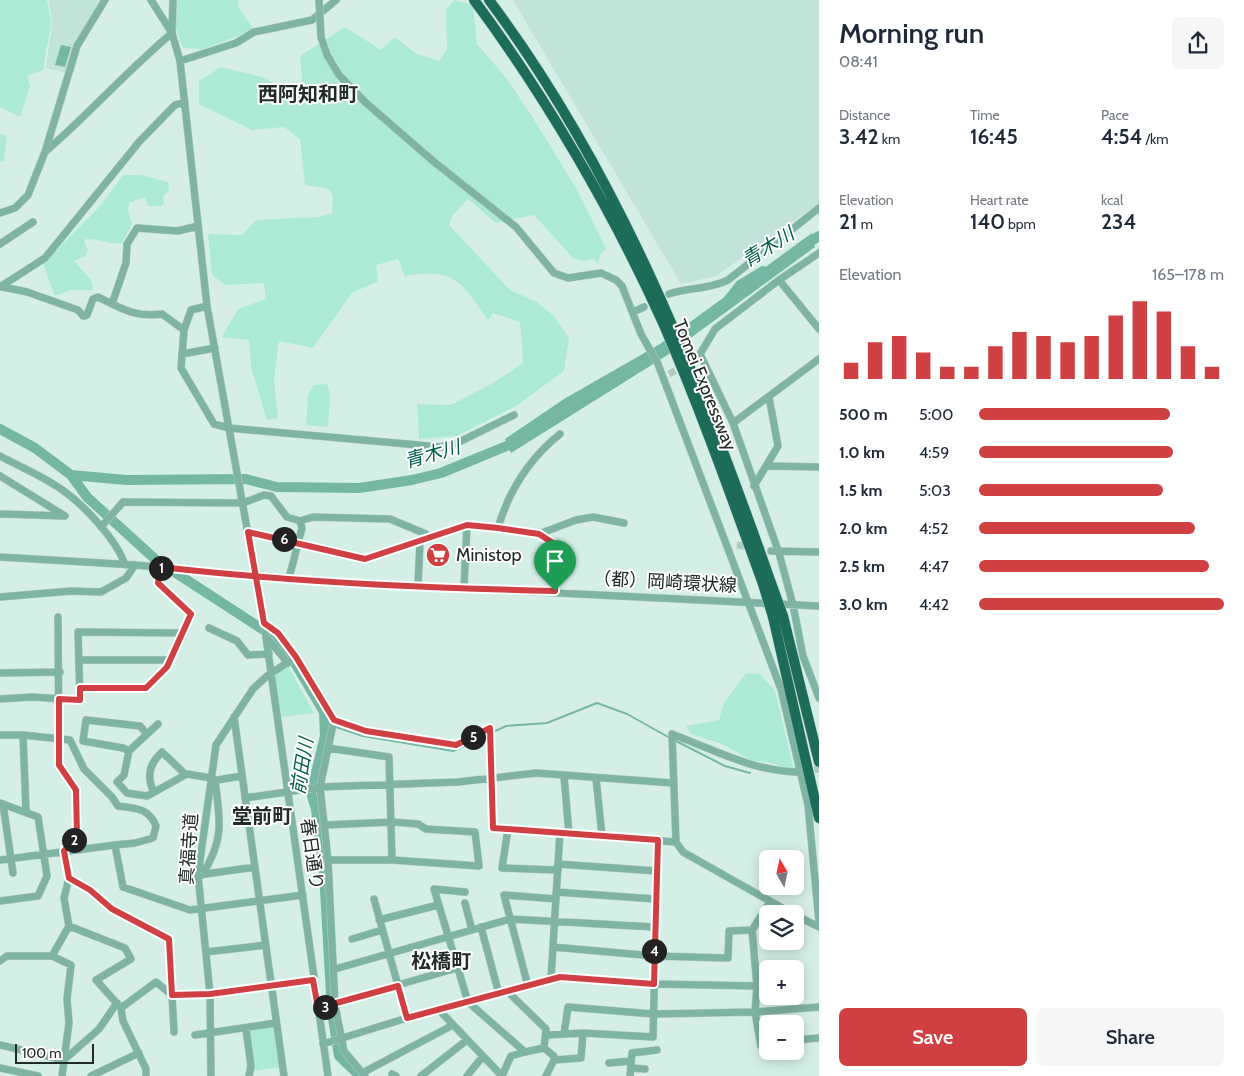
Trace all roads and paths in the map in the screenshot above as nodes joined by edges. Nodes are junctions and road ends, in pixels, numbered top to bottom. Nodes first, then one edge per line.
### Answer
1 (105, 0) edge
2 (151, 0) edge
3 (173, 0) edge
4 (318, 0) edge
5 (336, 0) edge
6 (474, 0) edge
7 (489, 0) edge
8 (172, 33) junction
9 (180, 61) junction
10 (184, 102) junction
11 (45, 152) junction
12 (819, 208) edge
13 (0, 212) edge
14 (33, 222) dead end
15 (198, 226) junction
16 (0, 244) edge
17 (819, 253) edge
18 (779, 280) junction
19 (2, 287) edge
20 (669, 294) dead end
21 (112, 304) junction
22 (208, 306) junction
23 (644, 306) dead end
24 (633, 312) junction
25 (665, 318) junction
26 (819, 329) edge
27 (184, 330) junction
28 (214, 348) junction
29 (182, 354) junction
30 (819, 359) edge
31 (769, 397) junction
32 (514, 415) dead end
33 (733, 423) junction
34 (229, 428) junction
35 (560, 434) dead end
36 (0, 456) edge
37 (768, 466) junction
38 (819, 467) edge
39 (0, 476) edge
40 (754, 486) junction
41 (242, 502) junction
42 (0, 514) edge
43 (300, 521) junction
44 (624, 523) dead end
45 (103, 524) junction
46 (467, 525) junction
47 (498, 528) junction
48 (248, 532) junction
49 (539, 534) junction
50 (428, 538) junction
51 (420, 541) junction
52 (299, 543) junction
53 (727, 543) junction
54 (737, 544) tunnel mouth
55 (771, 551) tunnel mouth
56 (819, 552) edge
57 (779, 553) junction
58 (0, 557) edge
59 (125, 565) junction
60 (135, 565) junction
61 (161, 567) junction
62 (256, 575) junction
63 (289, 578) junction
64 (418, 586) junction
65 (464, 587) junction
66 (555, 591) junction
67 (0, 597) edge
68 (747, 602) junction
69 (793, 604) junction
70 (819, 606) edge
71 (778, 616) junction
72 (58, 617) dead end
73 (264, 623) junction
74 (209, 628) dead end
75 (182, 633) junction
76 (266, 636) junction
77 (269, 654) junction
78 (296, 657) junction
79 (79, 660) junction
80 (170, 660) junction
81 (288, 663) junction
82 (60, 672) junction
83 (0, 673) edge
84 (271, 675) junction
85 (80, 688) junction
86 (819, 698) edge
87 (0, 699) edge
88 (59, 699) junction
89 (234, 717) junction
90 (334, 720) junction
91 (158, 724) dead end
92 (147, 734) junction
93 (0, 735) edge
94 (23, 735) junction
95 (59, 738) junction
96 (328, 748) junction
97 (129, 751) junction
98 (819, 762) edge
99 (802, 772) junction
100 (185, 774) junction
101 (242, 776) junction
102 (564, 776) junction
103 (596, 778) junction
104 (212, 780) junction
105 (493, 780) junction
106 (673, 783) junction
107 (391, 786) junction
108 (320, 787) junction
109 (154, 792) junction
110 (288, 792) junction
111 (245, 798) junction
112 (2, 804) edge
113 (26, 810) junction
114 (819, 818) edge
115 (393, 822) junction
116 (325, 826) junction
117 (508, 829) junction
118 (560, 832) junction
119 (569, 834) junction
120 (602, 836) junction
121 (658, 840) junction
122 (676, 842) junction
123 (114, 844) junction
124 (64, 851) junction
125 (44, 853) junction
126 (11, 858) junction
127 (0, 860) edge
128 (328, 860) junction
129 (392, 860) junction
130 (255, 867) junction
131 (558, 867) junction
132 (657, 871) junction
133 (13, 873) dead end
134 (200, 875) junction
135 (69, 878) junction
136 (465, 892) dead end
137 (303, 895) junction
138 (556, 895) junction
139 (374, 898) dead end
140 (655, 899) junction
141 (0, 901) edge
142 (260, 902) junction
143 (770, 902) junction
144 (465, 903) dead end
145 (438, 904) junction
146 (776, 905) edge
147 (202, 908) junction
148 (510, 919) junction
149 (804, 919) edge
150 (379, 920) junction
151 (555, 920) junction
152 (819, 922) edge
153 (69, 926) junction
154 (481, 927) junction
155 (654, 927) junction
156 (819, 927) edge
157 (382, 930) junction
158 (472, 930) junction
159 (752, 930) junction
160 (447, 936) junction
161 (352, 939) dead end
162 (266, 945) junction
163 (553, 948) junction
164 (206, 952) junction
165 (388, 953) junction
166 (52, 956) junction
167 (654, 956) junction
168 (0, 961) edge
169 (457, 968) junction
170 (335, 969) junction
171 (551, 979) junction
172 (313, 980) junction
173 (654, 984) junction
174 (271, 986) junction
175 (398, 986) junction
176 (528, 986) junction
177 (757, 986) junction
178 (508, 992) junction
179 (210, 994) junction
180 (499, 994) junction
181 (172, 995) junction
182 (468, 1002) junction
183 (119, 1005) junction
184 (335, 1005) junction
185 (321, 1008) junction
186 (819, 1008) edge
187 (440, 1011) junction
188 (755, 1012) junction
189 (653, 1014) junction
190 (407, 1018) junction
191 (276, 1023) junction
192 (453, 1025) junction
193 (246, 1029) junction
194 (174, 1032) dead end
195 (582, 1033) junction
196 (211, 1034) junction
197 (564, 1034) junction
198 (195, 1035) dead end
199 (547, 1035) junction
200 (341, 1038) junction
201 (819, 1038) edge
202 (759, 1039) edge
203 (804, 1039) edge
204 (467, 1040) junction
205 (323, 1044) junction
206 (0, 1045) edge
207 (544, 1048) junction
208 (657, 1050) dead end
209 (525, 1052) junction
210 (139, 1053) junction
211 (483, 1056) junction
212 (64, 1060) junction
213 (554, 1060) junction
214 (609, 1063) dead end
215 (631, 1064) junction
216 (0, 1068) edge
217 (645, 1068) dead end
218 (364, 1075) edge
219 (38, 1076) edge
220 (62, 1076) edge
221 (91, 1076) edge
222 (146, 1076) edge
223 (211, 1076) edge
224 (249, 1076) edge
225 (284, 1076) edge
226 (328, 1076) edge
227 (421, 1076) edge
228 (467, 1076) edge
229 (502, 1076) edge
230 (546, 1076) edge
231 (630, 1076) edge

1 - 11 street
2 - 8 street
3 - 8 street
4 - 24 street, bridge
5 - 9 street
6 - 25 highway, Tomei Expressway
7 - 25 highway, Tomei Expressway
8 - 9 street
8 - 11 street
9 - 10 street
10 - 15 street
10 - 19 street
11 - 13 street
12 - 20 street
14 - 16 street
15 - 21 street
15 - 22 street
17 - 18 street
18 - 26 street
18 - 33 street
19 - 21 street
21 - 27 street
22 - 27 street
22 - 28 street
23 - 24 street
24 - 53 street
25 - 71 highway, Tomei Expressway, bridge
27 - 29 street
28 - 29 street
28 - 34 street
29 - 34 street
30 - 31 street
31 - 33 street
31 - 37 street
32 - 34 street
33 - 40 street
34 - 41 street
35 - 47 street
36 - 45 street
37 - 38 street
37 - 40 street
39 - 42 street
40 - 57 street
41 - 43 street
41 - 45 street
41 - 48 street
43 - 50 street
43 - 52 street
44 - 49 street
45 - 59 street
46 - 47 street
46 - 50 street
46 - 65 street
47 - 49 street
48 - 52 street
48 - 62 street
49 - 66 street
50 - 51 street
51 - 52 street
51 - 64 street
52 - 63 street
53 - 54 street
53 - 68 street
55 - 57 street
56 - 57 street
57 - 69 street
58 - 59 street, （都）岡崎環状線
59 - 60 street, （都）岡崎環状線
60 - 61 street, （都）岡崎環状線
60 - 67 street
61 - 62 street, （都）岡崎環状線
61 - 75 street
62 - 63 street, （都）岡崎環状線
62 - 73 street
63 - 64 street, （都）岡崎環状線
64 - 65 street, （都）岡崎環状線
65 - 66 street, （都）岡崎環状線
66 - 68 street, （都）岡崎環状線
68 - 69 street, （都）岡崎環状線
68 - 99 street
69 - 70 street, （都）岡崎環状線
69 - 86 street
71 - 98 highway, Tomei Expressway
71 - 114 highway, Tomei Expressway
72 - 82 street
73 - 76 street, 春日通り
73 - 78 street
74 - 77 street
75 - 79 street
75 - 80 street
76 - 77 street, 春日通り
76 - 81 street
77 - 84 street, 春日通り
78 - 81 street, 真福寺道
78 - 90 street
79 - 80 street
79 - 85 street
80 - 85 street
81 - 84 street, 真福寺道
82 - 83 street
82 - 88 street
84 - 89 street, 真福寺道
84 - 110 street, 春日通り
85 - 88 street
87 - 88 street
88 - 95 street
89 - 101 street
89 - 104 street, 真福寺道
90 - 96 street
90 - 105 street
91 - 92 street
92 - 97 street
92 - 97 street
93 - 94 street
94 - 95 street
94 - 113 street
95 - 123 street
95 - 124 street
96 - 107 street
96 - 108 street
97 - 109 street
99 - 106 street
99 - 152 street
100 - 104 street
100 - 109 street
100 - 109 street
101 - 104 street
101 - 111 street
102 - 103 street
102 - 105 street
102 - 119 street
103 - 106 street
103 - 120 street
104 - 134 street, 真福寺道
104 - 134 street
105 - 107 street
105 - 117 street
106 - 122 street
107 - 108 street
107 - 115 street
108 - 110 street
108 - 116 street
110 - 111 street
110 - 137 street, 春日通り
111 - 130 street
112 - 113 street
112 - 126 street
113 - 125 street
115 - 116 street
115 - 129 street
115 - 129 street
116 - 128 street
117 - 118 street
117 - 131 street
118 - 119 street
118 - 131 street
119 - 120 street
120 - 121 street
121 - 122 street
121 - 132 street
122 - 143 street
123 - 124 street
123 - 147 street
124 - 125 street
124 - 135 street
125 - 126 street
125 - 141 street
126 - 127 street
126 - 133 street
128 - 129 street
128 - 170 street
130 - 134 street
130 - 142 street
131 - 132 street
131 - 138 street
132 - 140 street
134 - 147 street, 真福寺道
135 - 153 street
135 - 181 street
136 - 145 street
137 - 142 street
137 - 172 street, 春日通り
138 - 140 street
138 - 148 street
138 - 151 street
139 - 150 street
140 - 155 street
142 - 147 street
142 - 162 street
143 - 146 street
143 - 159 street
144 - 158 street
145 - 150 street
145 - 160 street
147 - 164 street, 真福寺道
148 - 151 street
148 - 154 street
148 - 176 street
149 - 156 street
150 - 157 street
151 - 155 street
151 - 163 street
153 - 166 street
153 - 183 street
154 - 158 street
154 - 180 street
155 - 167 street
157 - 161 street
157 - 165 street
158 - 160 street
159 - 167 street
159 - 177 street
160 - 165 street
160 - 169 street
162 - 164 street
162 - 174 street
163 - 167 street
163 - 171 street
164 - 179 street, 真福寺道
165 - 170 street
165 - 175 street
166 - 168 street
166 - 212 street
167 - 173 street
169 - 175 street
169 - 182 street
170 - 184 street
171 - 173 street
171 - 176 street
172 - 174 street
172 - 185 street, 春日通り
173 - 177 street
173 - 189 street
174 - 179 street
174 - 191 street
175 - 184 street
175 - 190 street
176 - 178 street
177 - 188 street
178 - 180 street
178 - 199 street
179 - 181 street
179 - 196 street, 真福寺道
180 - 182 street
181 - 183 street
181 - 194 street
182 - 187 street
182 - 209 street
183 - 210 street
183 - 212 street
184 - 185 street
184 - 200 street
185 - 205 street, 春日通り
186 - 188 street
187 - 190 street
187 - 192 street
188 - 189 street
188 - 202 street
189 - 195 street
189 - 197 street
190 - 200 street
191 - 193 street
191 - 225 street
192 - 204 street
192 - 218 street
193 - 196 street
193 - 224 street
195 - 197 street
195 - 213 street
196 - 198 street
196 - 223 street, 真福寺道
197 - 199 street
199 - 207 street
200 - 205 street
200 - 218 street
201 - 203 street
204 - 211 street
204 - 227 street
205 - 226 street, 春日通り
206 - 212 street
207 - 209 street
207 - 213 street
208 - 215 street
209 - 229 street
210 - 221 street
210 - 222 street
211 - 228 street
211 - 229 street
212 - 220 street
213 - 230 street
214 - 215 street
215 - 217 street
215 - 231 street
216 - 219 street

